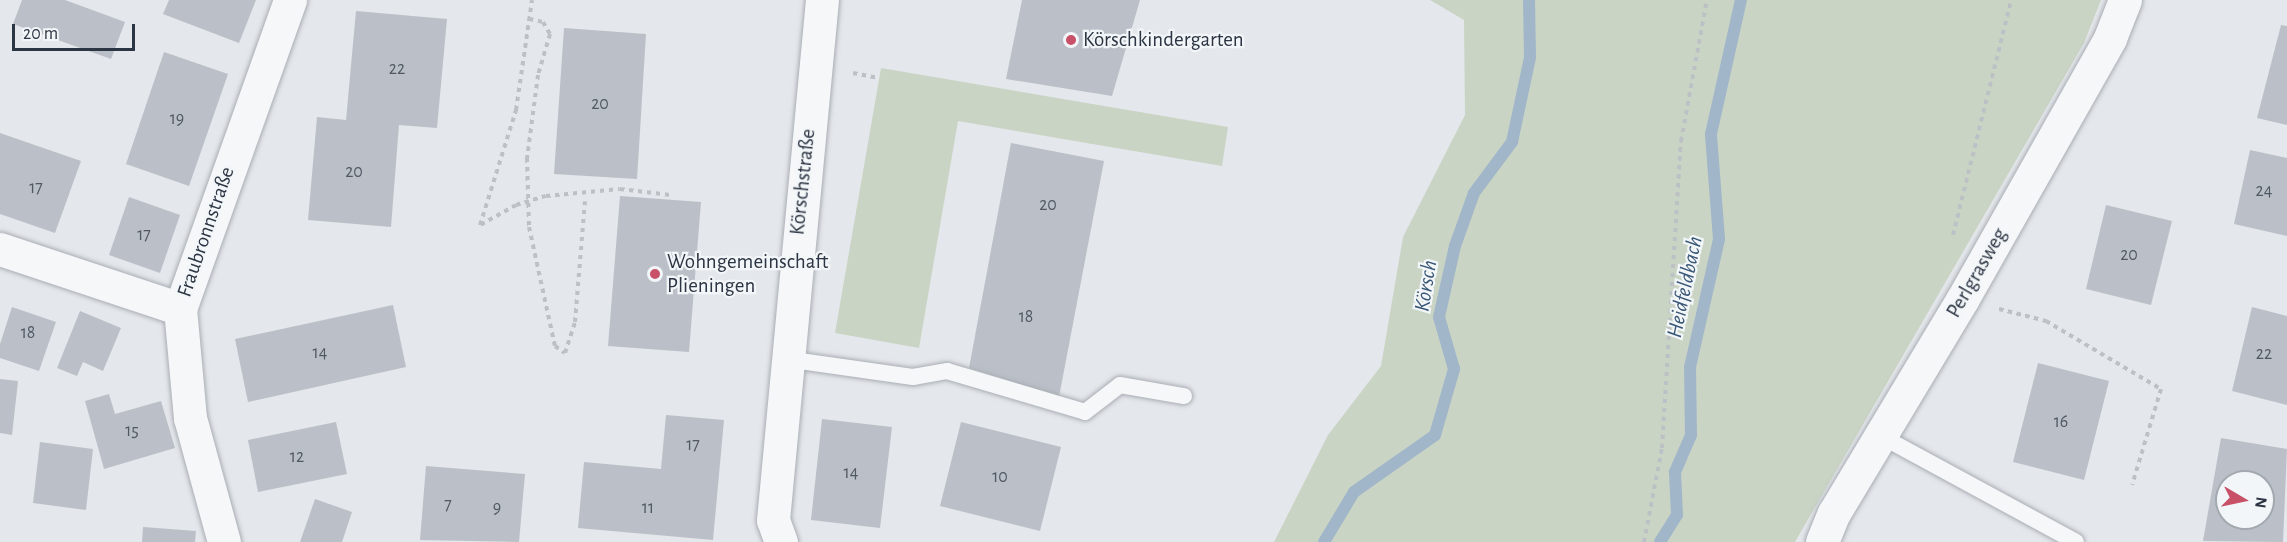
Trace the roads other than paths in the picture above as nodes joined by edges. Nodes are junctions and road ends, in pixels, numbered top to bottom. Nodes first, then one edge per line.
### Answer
1 (290, 0) edge
2 (822, 0) edge
3 (2125, 0) edge
4 (0, 249) edge
5 (180, 309) junction
6 (786, 359) junction
7 (1184, 396) dead end
8 (1879, 435) junction
9 (224, 542) edge
10 (781, 542) edge
11 (1822, 542) edge
12 (2076, 542) edge

1 - 5 street, Fraubronnstraße
2 - 6 street, Körschstraße
3 - 8 street, Perlgrasweg
4 - 5 street
5 - 9 street, Fraubronnstraße
6 - 7 lane
6 - 10 street, Körschstraße
8 - 11 street, Perlgrasweg
8 - 12 lane

